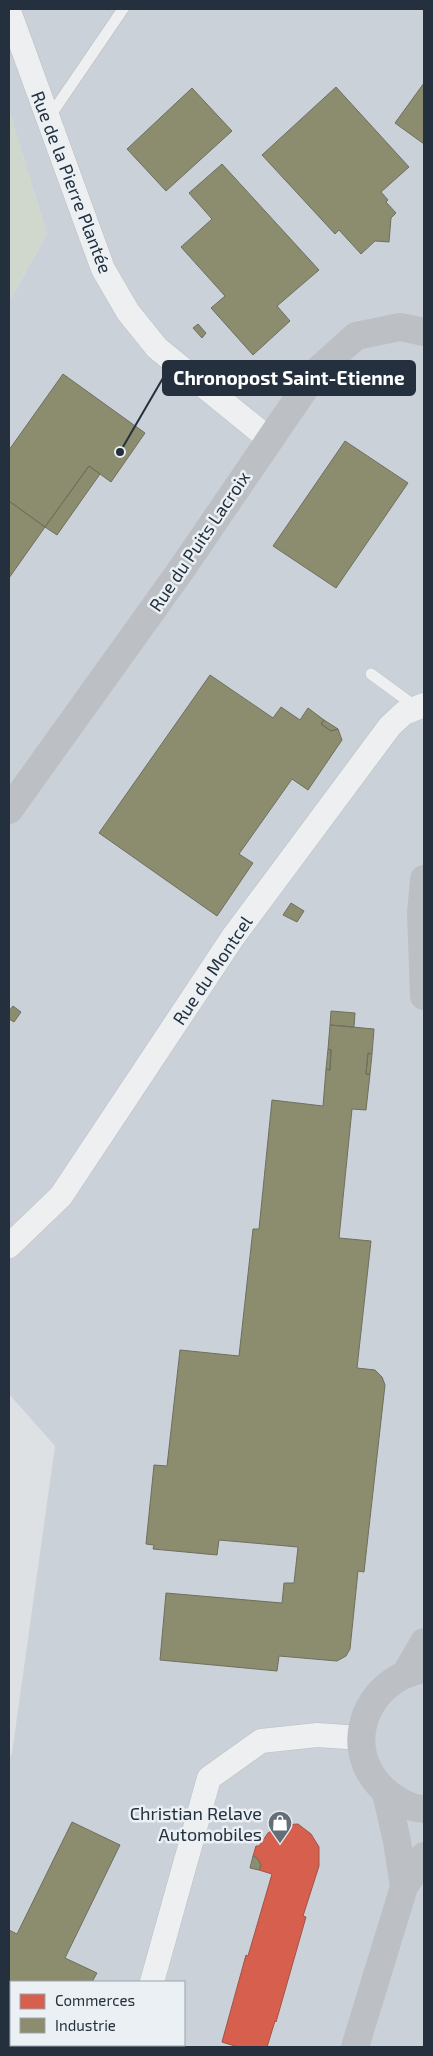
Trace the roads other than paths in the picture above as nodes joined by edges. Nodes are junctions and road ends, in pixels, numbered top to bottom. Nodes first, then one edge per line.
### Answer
1 (123, 9) edge
2 (9, 10) edge
3 (48, 119) junction
4 (424, 332) edge
5 (269, 439) junction
6 (371, 674) dead end
7 (420, 706) edge
8 (9, 810) edge
9 (424, 879) edge
10 (424, 996) edge
11 (9, 1246) edge
12 (424, 1642) edge
13 (415, 1671) edge
14 (361, 1738) junction
15 (386, 1793) junction
16 (424, 1809) edge
17 (424, 1856) edge
18 (404, 1887) junction
19 (152, 1981) edge
20 (355, 2047) edge

1 - 3 lane
2 - 3 street, Rue de la Pierre Plantée
3 - 5 street, Rue de la Pierre Plantée
4 - 5 street, Rue du Puits Lacroix
5 - 8 street, Rue du Puits Lacroix
6 - 7 lane
7 - 11 street, Rue du Montcel
9 - 10 street
12 - 13 street
13 - 14 street
14 - 15 street
14 - 19 street
15 - 16 street
15 - 18 street
17 - 18 street
18 - 20 street

